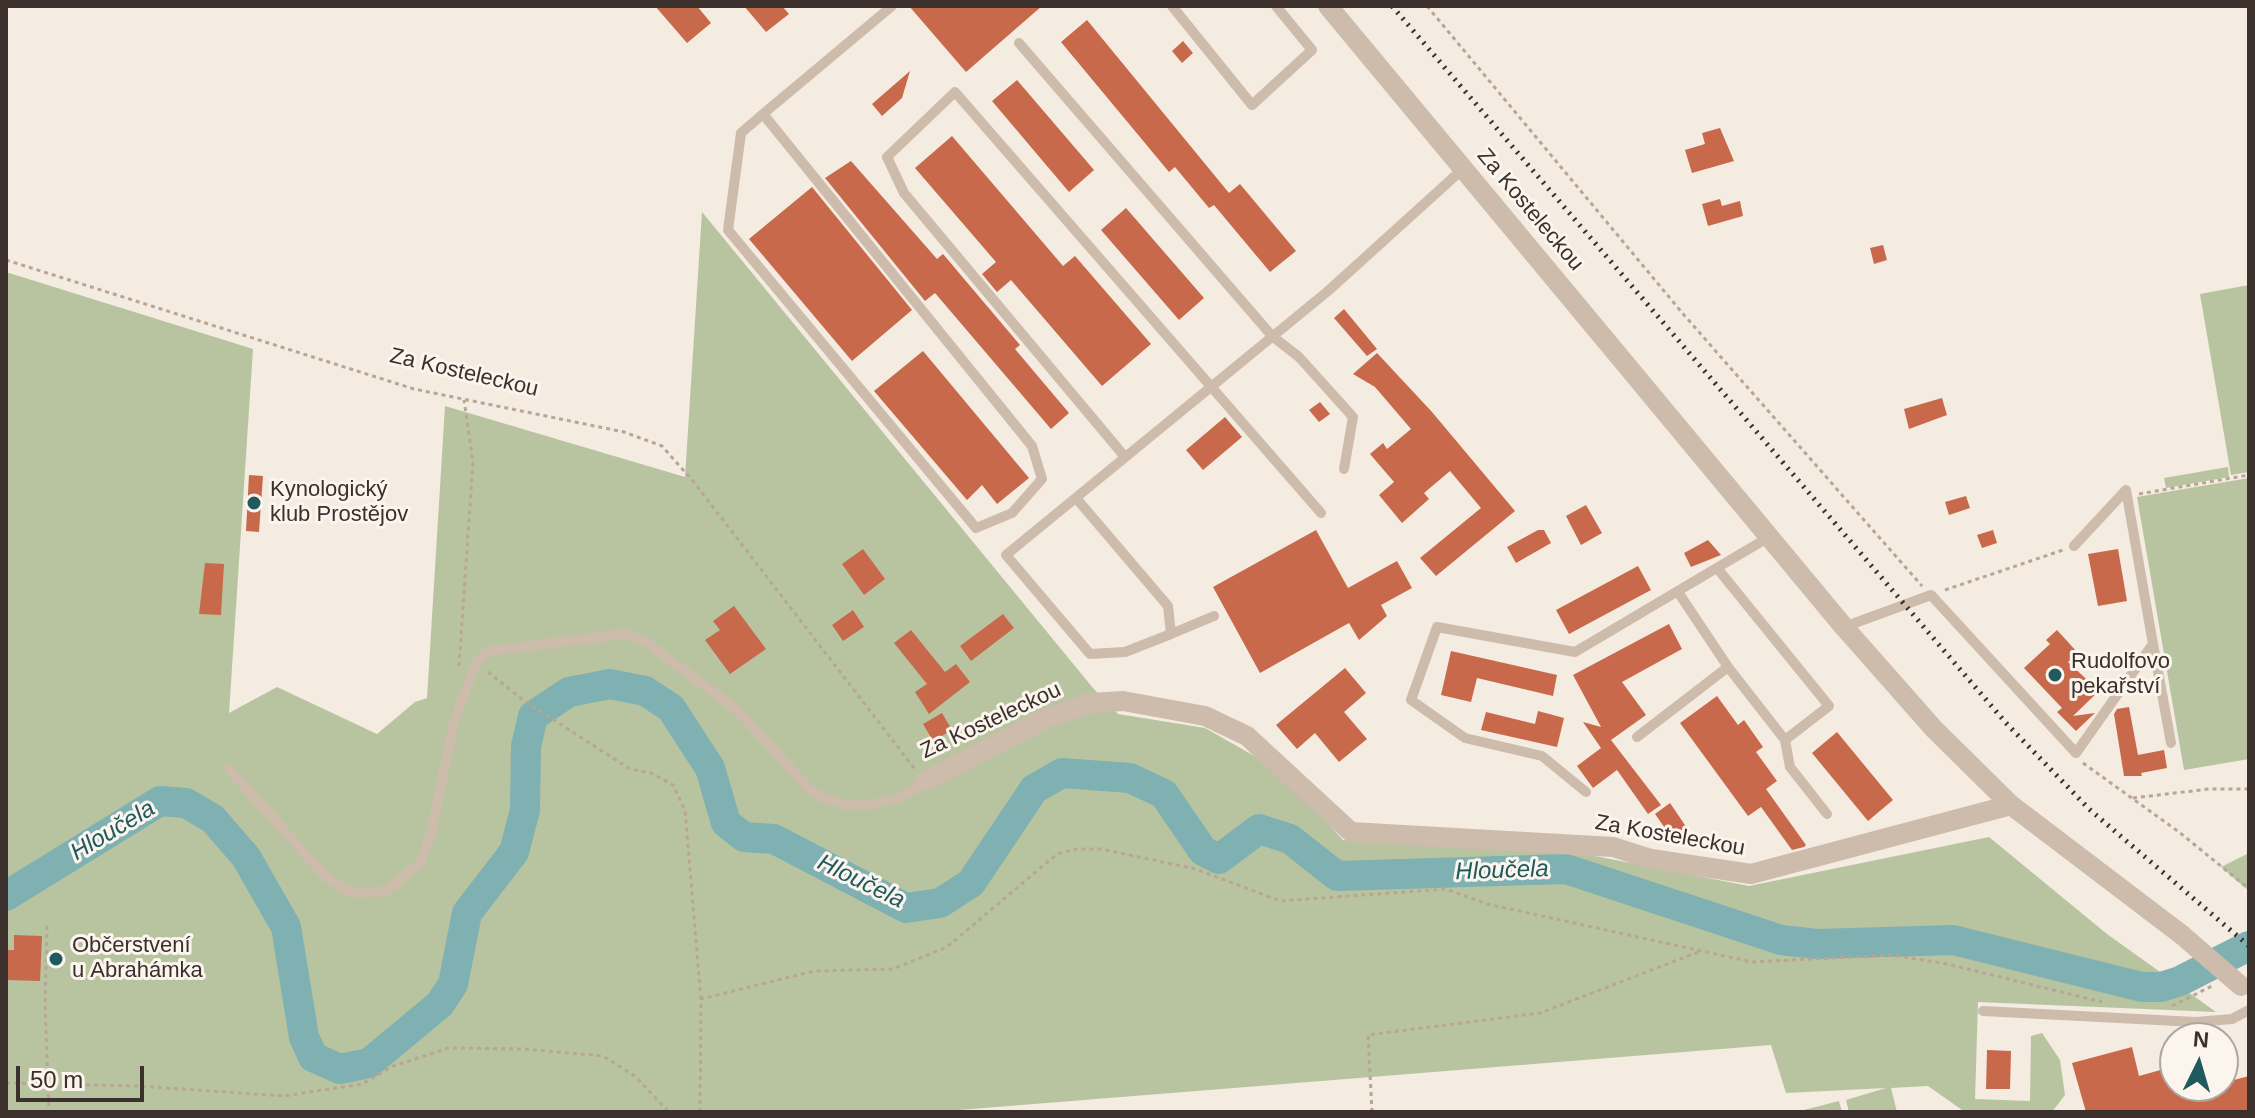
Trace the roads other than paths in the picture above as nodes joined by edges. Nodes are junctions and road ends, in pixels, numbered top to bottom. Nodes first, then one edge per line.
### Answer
1 (892, 6) edge
2 (1172, 6) edge
3 (1276, 6) edge
4 (1328, 6) edge
5 (1019, 43) dead end
6 (763, 114) junction
7 (1465, 167) junction
8 (1272, 336) junction
9 (1209, 388) junction
10 (1125, 457) junction
11 (1344, 469) dead end
12 (1076, 498) junction
13 (1321, 513) dead end
14 (1769, 537) junction
15 (2074, 546) road end
16 (1717, 568) junction
17 (1678, 592) junction
18 (1214, 616) dead end
19 (1844, 627) junction
20 (1171, 634) junction
21 (2153, 644) junction
22 (1728, 667) junction
23 (1637, 737) dead end
24 (1785, 740) junction
25 (2171, 743) dead end
26 (229, 769) dead end
27 (925, 781) joint
28 (1586, 792) dead end
29 (2011, 805) junction
30 (1827, 814) dead end
31 (2245, 990) edge
32 (2249, 1010) edge
33 (1983, 1011) dead end

1 - 6 lane
2 - 3 lane
4 - 7 street, Za Kosteleckou
5 - 8 lane
6 - 6 lane
7 - 8 lane
7 - 14 street, Za Kosteleckou
8 - 9 lane
8 - 11 lane
9 - 10 lane
9 - 10 lane
9 - 13 lane
10 - 12 lane
12 - 20 lane
12 - 20 lane
14 - 16 lane
14 - 19 street, Za Kosteleckou
15 - 21 lane
16 - 17 lane
16 - 24 lane
17 - 22 lane
17 - 28 lane
18 - 20 lane
19 - 21 lane
19 - 29 street, Za Kosteleckou
21 - 25 lane
22 - 23 lane
22 - 24 lane
24 - 30 lane
26 - 27 lane
27 - 29 street, Za Kosteleckou
29 - 31 street, Za Kosteleckou, bridge
32 - 33 lane

